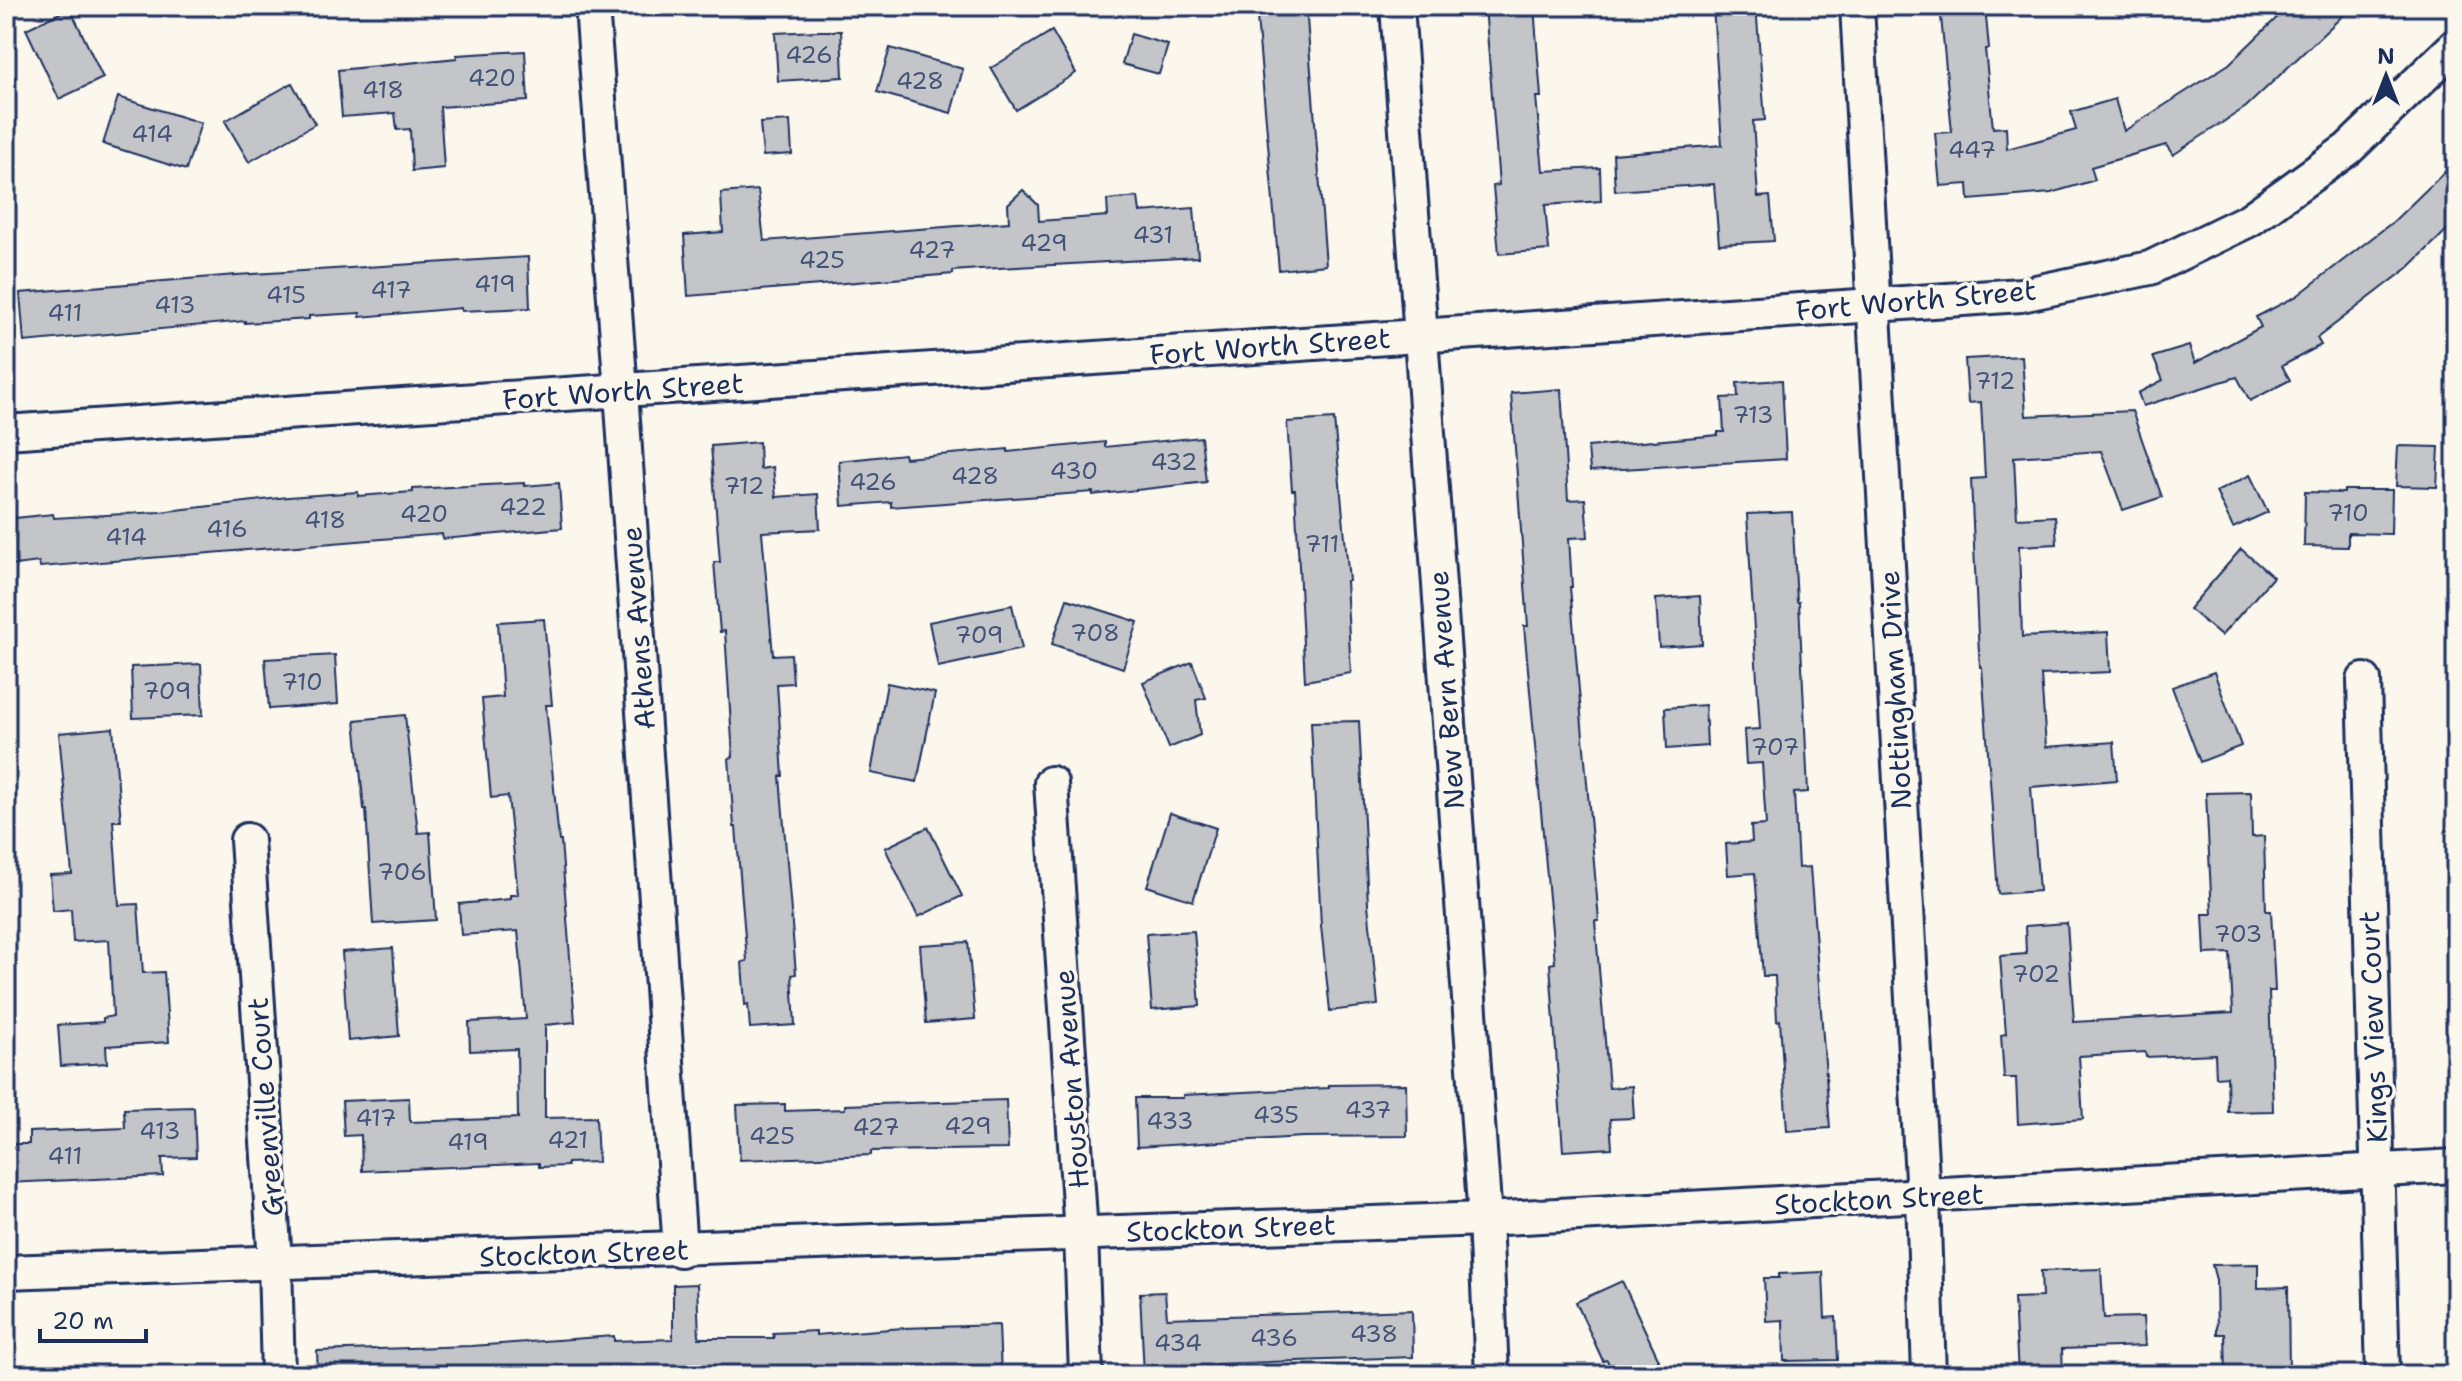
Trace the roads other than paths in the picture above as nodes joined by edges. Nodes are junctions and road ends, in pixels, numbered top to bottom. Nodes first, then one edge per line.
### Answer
1 (592, 6) edge
2 (1397, 6) edge
3 (1857, 6) edge
4 (2456, 45) edge
5 (1875, 304) junction
6 (1419, 336) junction
7 (621, 391) junction
8 (6, 432) edge
9 (2364, 680) dead end
10 (1051, 783) dead end
11 (247, 840) dead end
12 (2456, 1166) edge
13 (2377, 1171) junction
14 (1923, 1197) junction
15 (1485, 1219) junction
16 (1081, 1234) junction
17 (680, 1250) junction
18 (275, 1262) junction
19 (6, 1272) edge
20 (278, 1375) edge
21 (1086, 1375) edge
22 (1492, 1375) edge
23 (1929, 1375) edge
24 (2383, 1375) edge

1 - 7 street, Athens Avenue
2 - 6 street, New Bern Avenue
3 - 5 street, Nottingham Drive
4 - 5 street, Fort Worth Street
5 - 6 street, Fort Worth Street
5 - 14 street, Nottingham Drive
6 - 7 street, Fort Worth Street
6 - 15 street, New Bern Avenue
7 - 8 street, Fort Worth Street
7 - 17 street, Athens Avenue
9 - 13 street, Kings View Court
10 - 16 street, Houston Avenue
11 - 18 street, Greenville Court
12 - 13 street, Stockton Street
13 - 14 street, Stockton Street
13 - 24 street, Kings View Court
14 - 15 street, Stockton Street
14 - 23 street, Nottingham Drive
15 - 16 street, Stockton Street
15 - 22 street, New Bern Avenue
16 - 17 street, Stockton Street
16 - 21 street, Houston Avenue
17 - 18 street, Stockton Street
18 - 19 street, Stockton Street
18 - 20 street, Greenville Court

